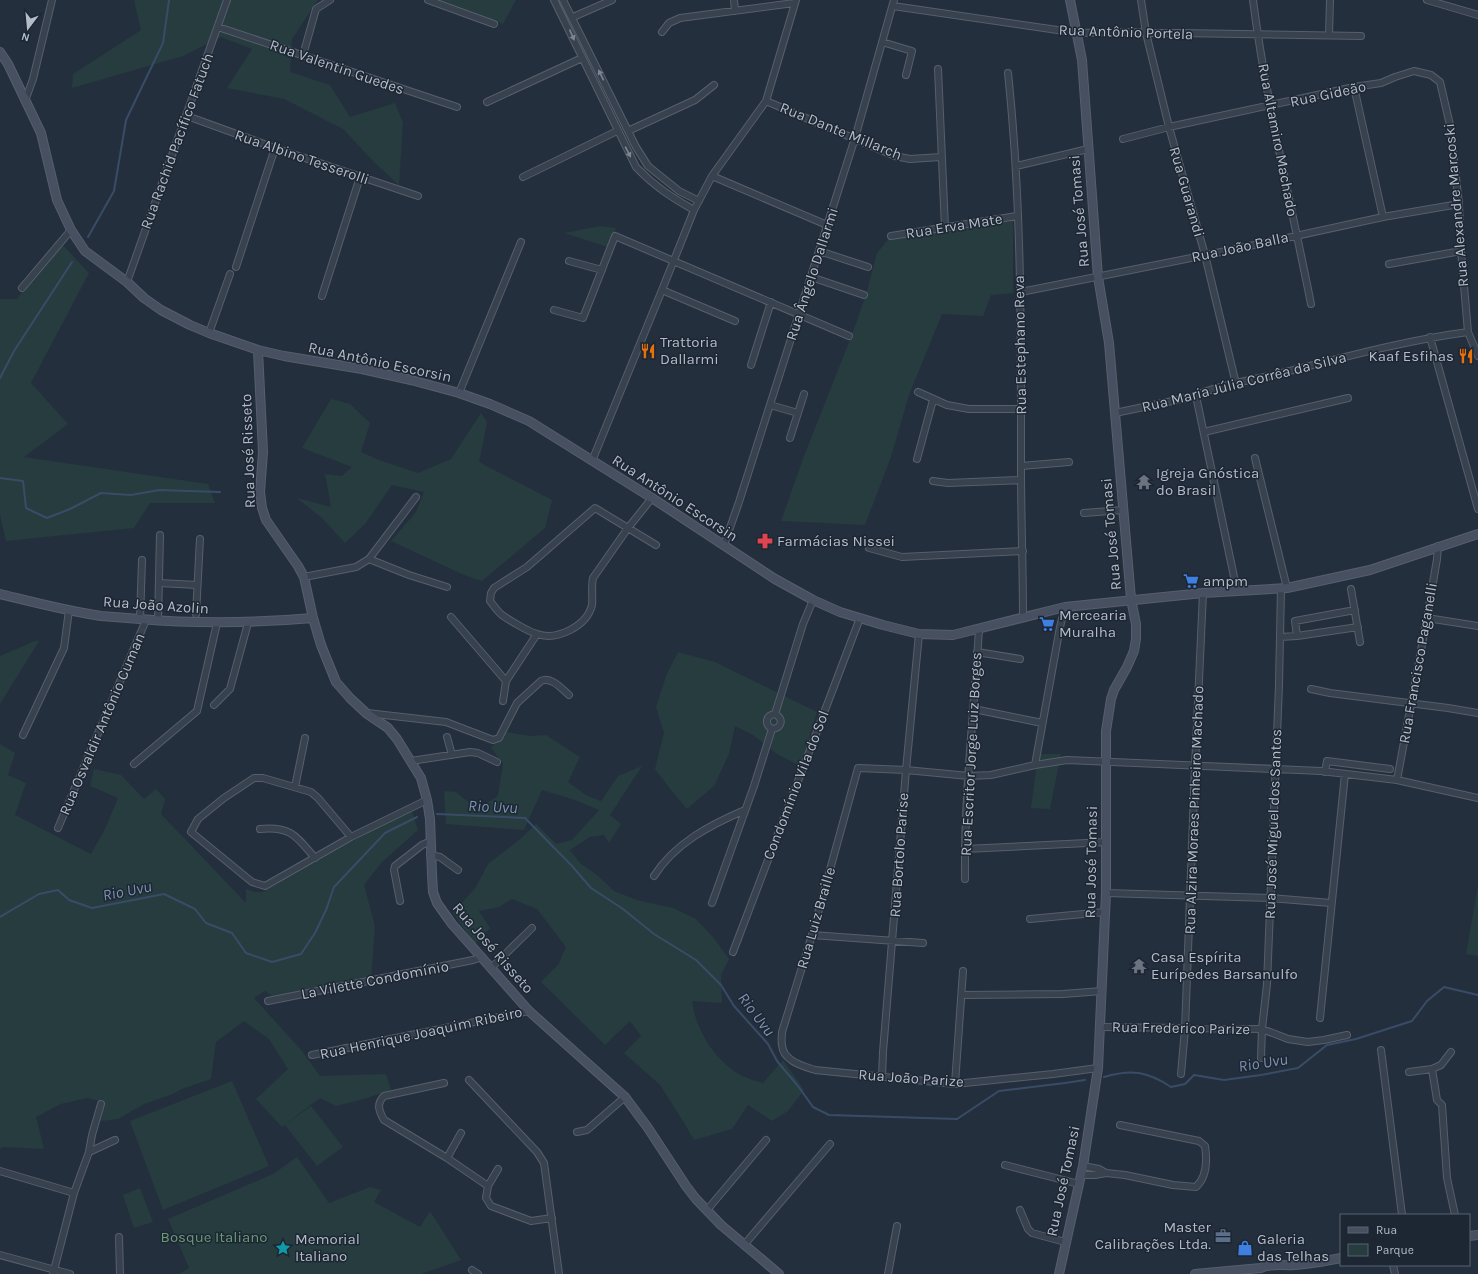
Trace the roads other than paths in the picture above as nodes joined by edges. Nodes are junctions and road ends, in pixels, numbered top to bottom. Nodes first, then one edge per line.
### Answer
1 (52, 0) edge
2 (227, 0) edge
3 (330, 0) edge
4 (428, 0) edge
5 (554, 0) edge
6 (563, 0) edge
7 (612, 0) edge
8 (734, 0) edge
9 (1070, 0) edge
10 (1141, 0) edge
11 (1253, 0) edge
12 (1330, 0) edge
13 (1427, 0) edge
14 (795, 2) edge
15 (894, 3) edge
16 (735, 11) junction
17 (1478, 15) edge
18 (573, 17) junction
19 (494, 24) dead end
20 (218, 27) junction
21 (662, 32) dead end
22 (1078, 33) junction
23 (1146, 33) junction
24 (1257, 34) junction
25 (1329, 35) junction
26 (1362, 36) dead end
27 (882, 42) junction
28 (0, 52) edge
29 (303, 55) junction
30 (582, 58) junction
31 (938, 69) dead end
32 (1414, 71) joint
33 (1008, 73) dead end
34 (906, 75) dead end
35 (714, 85) dead end
36 (1354, 87) junction
37 (610, 93) junction
38 (602, 97) junction
39 (766, 100) junction
40 (25, 101) junction
41 (487, 102) dead end
42 (1270, 106) junction
43 (457, 107) dead end
44 (187, 116) junction
45 (1169, 127) junction
46 (617, 131) junction
47 (628, 131) junction
48 (855, 138) junction
49 (1123, 138) dead end
50 (275, 148) junction
51 (1088, 149) junction
52 (941, 157) junction
53 (1016, 166) junction
54 (712, 176) junction
55 (360, 177) junction
56 (522, 177) dead end
57 (667, 182) junction
58 (661, 190) junction
59 (418, 196) dead end
60 (699, 201) junction
61 (1459, 204) junction
62 (694, 210) junction
63 (1017, 216) junction
64 (1383, 217) junction
65 (827, 225) junction
66 (945, 228) junction
67 (70, 230) junction
68 (1297, 235) junction
69 (891, 236) dead end
70 (521, 242) dead end
71 (819, 251) junction
72 (1461, 251) junction
73 (1205, 255) junction
74 (569, 261) dead end
75 (674, 262) junction
76 (1389, 264) dead end
77 (868, 266) dead end
78 (236, 267) dead end
79 (602, 270) junction
80 (230, 274) dead end
81 (811, 277) junction
82 (1098, 277) junction
83 (127, 282) junction
84 (22, 288) dead end
85 (662, 290) junction
86 (1020, 292) junction
87 (864, 294) dead end
88 (322, 296) dead end
89 (771, 302) junction
90 (1311, 304) dead end
91 (554, 310) dead end
92 (800, 314) junction
93 (735, 321) dead end
94 (1468, 332) junction
95 (209, 333) junction
96 (849, 336) dead end
97 (1430, 337) junction
98 (258, 350) junction
99 (1478, 356) edge
100 (751, 365) dead end
101 (1236, 384) junction
102 (918, 392) dead end
103 (459, 393) junction
104 (804, 394) dead end
105 (1196, 396) junction
106 (1348, 398) dead end
107 (934, 400) junction
108 (770, 405) junction
109 (1022, 409) junction
110 (798, 413) junction
111 (1115, 413) junction
112 (1204, 432) junction
113 (790, 438) dead end
114 (1255, 458) dead end
115 (917, 459) dead end
116 (592, 461) junction
117 (1069, 462) dead end
118 (1021, 466) junction
119 (1021, 480) junction
120 (933, 482) dead end
121 (416, 497) dead end
122 (652, 498) junction
123 (1123, 510) junction
124 (1478, 510) edge
125 (1084, 513) dead end
126 (628, 528) junction
127 (1478, 534) edge
128 (160, 535) dead end
129 (200, 539) dead end
130 (656, 545) dead end
131 (724, 545) junction
132 (1438, 546) junction
133 (869, 548) dead end
134 (1023, 551) junction
135 (369, 559) junction
136 (142, 560) dead end
137 (304, 576) junction
138 (159, 583) junction
139 (197, 585) junction
140 (447, 587) dead end
141 (1284, 588) junction
142 (1350, 589) dead end
143 (1237, 591) junction
144 (1203, 593) junction
145 (0, 594) edge
146 (813, 600) junction
147 (1131, 600) junction
148 (1065, 607) junction
149 (69, 610) junction
150 (1354, 610) junction
151 (196, 614) dead end
152 (1023, 617) junction
153 (313, 618) junction
154 (451, 618) dead end
155 (860, 618) junction
156 (1427, 618) junction
157 (143, 619) junction
158 (158, 621) junction
159 (217, 623) junction
160 (248, 623) junction
161 (1478, 626) edge
162 (1358, 627) junction
163 (979, 629) junction
164 (537, 634) junction
165 (919, 634) junction
166 (1297, 636) junction
167 (1280, 637) junction
168 (1360, 642) dead end
169 (977, 652) junction
170 (1020, 659) dead end
171 (506, 681) junction
172 (1311, 689) dead end
173 (570, 695) dead end
174 (503, 701) dead end
175 (1412, 703) junction
176 (214, 705) dead end
177 (974, 710) junction
178 (366, 713) junction
179 (1478, 713) edge
180 (1042, 723) junction
181 (23, 735) dead end
182 (447, 737) dead end
183 (305, 738) dead end
184 (452, 755) junction
185 (1107, 761) junction
186 (411, 762) junction
187 (497, 762) dead end
188 (134, 764) dead end
189 (1035, 765) junction
190 (1195, 767) junction
191 (1390, 769) dead end
192 (906, 770) junction
193 (1275, 770) junction
194 (1325, 772) junction
195 (1344, 774) junction
196 (969, 776) junction
197 (1397, 780) junction
198 (295, 787) junction
199 (1478, 798) edge
200 (427, 800) junction
201 (745, 810) junction
202 (58, 828) dead end
203 (260, 829) dead end
204 (351, 837) junction
205 (431, 841) junction
206 (1107, 842) junction
207 (965, 850) junction
208 (430, 855) junction
209 (315, 858) junction
210 (458, 870) dead end
211 (654, 876) dead end
212 (965, 879) dead end
213 (1106, 893) junction
214 (1190, 897) junction
215 (1270, 898) junction
216 (400, 901) dead end
217 (712, 903) dead end
218 (1331, 903) junction
219 (1105, 912) junction
220 (1030, 919) dead end
221 (532, 928) dead end
222 (812, 935) junction
223 (892, 940) junction
224 (923, 943) dead end
225 (733, 952) dead end
226 (482, 957) junction
227 (491, 968) junction
228 (963, 971) dead end
229 (1102, 991) junction
230 (962, 995) junction
231 (268, 1002) dead end
232 (529, 1011) junction
233 (1320, 1018) dead end
234 (1101, 1027) junction
235 (1185, 1029) junction
236 (1262, 1029) junction
237 (1347, 1035) dead end
238 (1381, 1050) dead end
239 (1451, 1052) dead end
240 (312, 1055) dead end
241 (1261, 1058) dead end
242 (796, 1064) joint
243 (1098, 1068) junction
244 (1432, 1070) junction
245 (1409, 1072) dead end
246 (1182, 1074) dead end
247 (882, 1077) junction
248 (469, 1080) dead end
249 (444, 1083) dead end
250 (955, 1084) junction
251 (625, 1097) junction
252 (101, 1104) dead end
253 (1120, 1125) dead end
254 (576, 1132) dead end
255 (461, 1133) dead end
256 (115, 1140) dead end
257 (766, 1140) dead end
258 (830, 1144) dead end
259 (89, 1152) junction
260 (447, 1158) junction
261 (1005, 1165) dead end
262 (1083, 1166) junction
263 (498, 1169) dead end
264 (0, 1171) edge
265 (1106, 1173) junction
266 (1081, 1175) junction
267 (1079, 1184) junction
268 (488, 1186) junction
269 (74, 1193) junction
270 (707, 1210) junction
271 (1020, 1210) dead end
272 (1402, 1214) edge
273 (1455, 1214) edge
274 (552, 1218) junction
275 (897, 1226) dead end
276 (119, 1237) dead end
277 (1065, 1242) junction
278 (744, 1245) junction
279 (0, 1255) edge
280 (1340, 1258) edge
281 (1267, 1265) junction
282 (472, 1270) dead end
283 (53, 1272) edge
284 (70, 1274) edge
285 (120, 1274) edge
286 (478, 1274) edge
287 (559, 1274) edge
288 (779, 1274) edge
289 (888, 1274) edge
290 (1059, 1274) edge
291 (1195, 1274) edge
292 (1269, 1274) edge

1 - 40 street
2 - 20 street, Rua Rachid Pacífico Fatuch
3 - 29 street
4 - 19 street
5 -> 30 street
6 - 18 street
7 - 18 street
8 - 16 street
9 - 22 main road, Rua José Tomasi
10 - 23 street, Rua Guarandi
11 - 24 street, Rua Altamiro Machado
12 - 25 street
13 - 17 street
14 - 16 street
14 - 39 street
15 - 22 street, Rua Antônio Portela
15 - 27 street, Rua Ângelo Dallarmi
16 - 21 street
37 -> 18 street
20 - 29 street, Rua Valentin Guedes
20 - 44 street, Rua Rachid Pacífico Fatuch
22 - 23 street, Rua Antônio Portela
22 - 51 main road, Rua José Tomasi
23 - 24 street, Rua Antônio Portela
23 - 45 street, Rua Guarandi
24 - 25 street, Rua Antônio Portela
24 - 42 street, Rua Altamiro Machado
25 - 26 street, Rua Antônio Portela
27 - 34 street
27 - 48 street, Rua Ângelo Dallarmi
28 - 40 main road, Rua Antônio Escorsin
29 - 43 street, Rua Valentin Guedes
30 - 38 street
30 - 41 street
31 - 52 street
32 - 36 street, Rua Gideão
32 - 61 street, Rua Alexandre Marcoski
33 - 53 street, Rua Estephano Reva
35 - 47 street
36 - 42 street, Rua Gideão
36 - 64 street
37 - 38 street
37 - 47 street
38 - 46 street
39 - 48 street, Rua Dante Millarch
39 - 54 street
40 - 67 main road, Rua Antônio Escorsin
42 - 45 street, Rua Gideão
42 - 68 street, Rua Altamiro Machado
44 - 50 street, Rua Albino Tesserolli
44 - 83 street, Rua Rachid Pacífico Fatuch
45 - 49 street, Rua Gideão
45 - 73 street, Rua Guarandi
46 - 56 street
46 -> 58 street
47 - 57 street
48 - 52 street, Rua Dante Millarch
48 - 65 street, Rua Ângelo Dallarmi
50 - 55 street, Rua Albino Tesserolli
50 - 78 street
51 - 53 street
51 - 82 main road, Rua José Tomasi
52 - 66 street
53 - 63 street, Rua Estephano Reva
54 - 60 street
54 - 65 street
55 - 59 street, Rua Albino Tesserolli
55 - 88 street
57 - 58 street
57 - 60 street
58 - 62 street
60 - 62 street
61 - 64 street, Rua João Balla
61 - 72 street, Rua Alexandre Marcoski
62 - 75 street
63 - 66 street, Rua Erva Mate
63 - 86 street, Rua Estephano Reva
64 - 68 street, Rua João Balla
65 - 71 street, Rua Ângelo Dallarmi
66 - 69 street, Rua Erva Mate
67 - 83 main road, Rua Antônio Escorsin
67 - 84 street
68 - 73 street, Rua João Balla
68 - 90 street, Rua Altamiro Machado
70 - 103 street
71 - 77 street
71 - 81 street, Rua Ângelo Dallarmi
72 - 76 street
72 - 94 street, Rua Alexandre Marcoski
73 - 82 street, Rua João Balla
73 - 101 street, Rua Guarandi
74 - 79 street
75 - 79 street
75 - 85 street
75 - 89 street
79 - 91 street
80 - 95 street
81 - 87 street
81 - 92 street, Rua Ângelo Dallarmi
82 - 86 street, Rua João Balla
82 - 111 main road, Rua José Tomasi
83 - 95 main road, Rua Antônio Escorsin
85 - 93 street
85 - 116 street
86 - 109 street, Rua Estephano Reva
89 - 92 street
89 - 100 street
92 - 96 street
92 - 108 street, Rua Ângelo Dallarmi
94 - 97 street, Rua Maria Júlia Corrêa da Silva
94 - 99 street, Rua Alexandre Marcoski
95 - 98 main road, Rua Antônio Escorsin
97 - 101 street, Rua Maria Júlia Corrêa da Silva
97 - 124 street
98 - 103 main road, Rua Antônio Escorsin
98 - 137 main road, Rua José Risseto
101 - 105 street, Rua Maria Júlia Corrêa da Silva
102 - 107 street
103 - 116 main road, Rua Antônio Escorsin
104 - 110 street
105 - 111 street, Rua Maria Júlia Corrêa da Silva
105 - 112 street
106 - 112 street
107 - 109 street
107 - 115 street
108 - 110 street
108 - 131 street, Rua Ângelo Dallarmi
109 - 118 street, Rua Estephano Reva
110 - 113 street
111 - 123 main road, Rua José Tomasi
112 - 143 street
114 - 141 street, Rua José Miguel dos Santos
116 - 122 main road, Rua Antônio Escorsin
117 - 118 street
118 - 119 street, Rua Estephano Reva
119 - 120 street
119 - 134 street, Rua Estephano Reva
121 - 135 street
122 - 126 street
122 - 131 main road, Rua Antônio Escorsin
123 - 125 street
123 - 147 main road, Rua José Tomasi
126 - 130 street
126 - 164 street
126 - 164 street
127 - 132 main road, Rua Antônio Escorsin
128 - 138 street
129 - 139 street
131 - 146 main road, Rua Antônio Escorsin
132 - 141 main road, Rua Antônio Escorsin
132 - 156 street, Rua Francisco Paganelli
133 - 134 street
134 - 152 street, Rua Estephano Reva
135 - 137 street
135 - 140 street
136 - 157 street
137 - 153 main road, Rua José Risseto
138 - 139 street
138 - 158 street
139 - 151 street
141 - 143 main road, Rua Antônio Escorsin
141 - 167 street, Rua José Miguel dos Santos
142 - 150 street
143 - 144 main road, Rua Antônio Escorsin
144 - 147 main road, Rua Antônio Escorsin
144 - 190 street, Rua Alzira Moraes Pinheiro Machado
145 - 149 main road, Rua João Azolin
146 - 155 main road, Rua Antônio Escorsin
146 - 201 street
147 - 148 main road, Rua Antônio Escorsin
147 - 185 main road, Rua José Tomasi
148 - 152 main road, Rua Antônio Escorsin
148 - 180 street
149 - 157 main road, Rua João Azolin
149 - 181 street
150 - 162 street
150 - 166 street
152 - 163 main road, Rua Antônio Escorsin
153 - 160 main road, Rua João Azolin
153 - 178 main road, Rua José Risseto
154 - 171 street
155 - 165 main road, Rua Antônio Escorsin
155 - 225 street, Condomínio Vila do Sol
156 - 161 street
156 - 175 street, Rua Francisco Paganelli
157 - 158 main road, Rua João Azolin
157 - 202 street, Rua Osvaldir Antônio Cuman
158 - 159 main road, Rua João Azolin
159 - 160 main road, Rua João Azolin
159 - 188 street
160 - 176 street
162 - 166 street
162 - 168 street
163 - 165 main road, Rua Antônio Escorsin
163 - 169 street, Rua Escritor Jorge Luiz Borges
164 - 171 street
165 - 192 street, Rua Bortolo Parise
166 - 167 street
167 - 193 street, Rua José Miguel dos Santos
169 - 170 street
169 - 177 street, Rua Escritor Jorge Luiz Borges
171 - 174 street
172 - 175 street
173 - 178 street
175 - 179 street
175 - 197 street, Rua Francisco Paganelli
177 - 180 street
177 - 196 street, Rua Escritor Jorge Luiz Borges
178 - 186 main road, Rua José Risseto
180 - 189 street
182 - 184 street
183 - 198 street
184 - 186 street
184 - 187 street
185 - 189 street
185 - 190 street
185 - 206 main road, Rua José Tomasi
186 - 200 main road, Rua José Risseto
189 - 196 street
190 - 193 street
190 - 214 street, Rua Alzira Moraes Pinheiro Machado
191 - 194 street
192 - 196 street
192 - 222 street, Rua Luiz Braille
192 - 223 street, Rua Bortolo Parise
193 - 194 street
193 - 215 street, Rua José Miguel dos Santos
194 - 195 street
195 - 197 street
195 - 218 street
196 - 207 street, Rua Escritor Jorge Luiz Borges
197 - 199 street
198 - 204 street
198 - 209 street
200 - 204 street
200 - 205 main road, Rua José Risseto
201 - 211 street
201 - 217 street
203 - 209 street
204 - 209 street
205 - 208 main road, Rua José Risseto
205 - 216 street
206 - 207 street
206 - 213 main road, Rua José Tomasi
207 - 212 street, Rua Escritor Jorge Luiz Borges
208 - 210 street
208 - 226 main road, Rua José Risseto
213 - 214 street
213 - 219 main road, Rua José Tomasi
214 - 215 street
214 - 235 street, Rua Alzira Moraes Pinheiro Machado
215 - 218 street
215 - 236 street, Rua José Miguel dos Santos
218 - 233 street
219 - 220 street
219 - 229 main road, Rua José Tomasi
221 - 227 street
222 - 223 street
222 - 242 street, Rua Luiz Braille
223 - 224 street
223 - 247 street, Rua Bortolo Parise
226 - 227 main road, Rua José Risseto
226 - 231 street, La Vilette Condomínio
227 - 232 main road, Rua José Risseto
228 - 230 street
229 - 230 street
229 - 234 main road, Rua José Tomasi
230 - 250 street
232 - 240 street, Rua Henrique Joaquim Ribeiro
232 - 251 main road, Rua José Risseto
234 - 235 street, Rua Frederico Parize
234 - 243 main road, Rua José Tomasi
235 - 236 street, Rua Frederico Parize
235 - 246 street, Rua Alzira Moraes Pinheiro Machado
236 - 237 street
236 - 241 street, Rua José Miguel dos Santos
238 - 272 street
239 - 244 street
242 - 247 street, Rua João Parize
243 - 250 street, Rua João Parize
243 - 262 main road, Rua José Tomasi
244 - 245 street
244 - 273 street
247 - 250 street, Rua João Parize
248 - 274 street
249 - 260 street
251 - 254 street
251 - 270 main road, Rua José Risseto
252 - 259 street
253 - 265 street
255 - 260 street
256 - 259 street
257 - 270 street
258 - 278 street
259 - 269 street
260 - 268 street
261 - 267 street
262 - 265 street
262 - 266 main road, Rua José Tomasi
263 - 268 street
264 - 269 street
265 - 266 street
266 - 267 main road, Rua José Tomasi
267 - 277 main road, Rua José Tomasi
268 - 274 street
269 - 283 street
270 - 278 main road, Rua José Risseto
271 - 277 street
274 - 287 street
275 - 289 street
276 - 285 street
277 - 290 main road, Rua José Tomasi
278 - 288 main road, Rua José Risseto
279 - 283 street
280 - 281 main road
281 - 291 main road
281 - 292 main road
282 - 286 street
283 - 284 street

